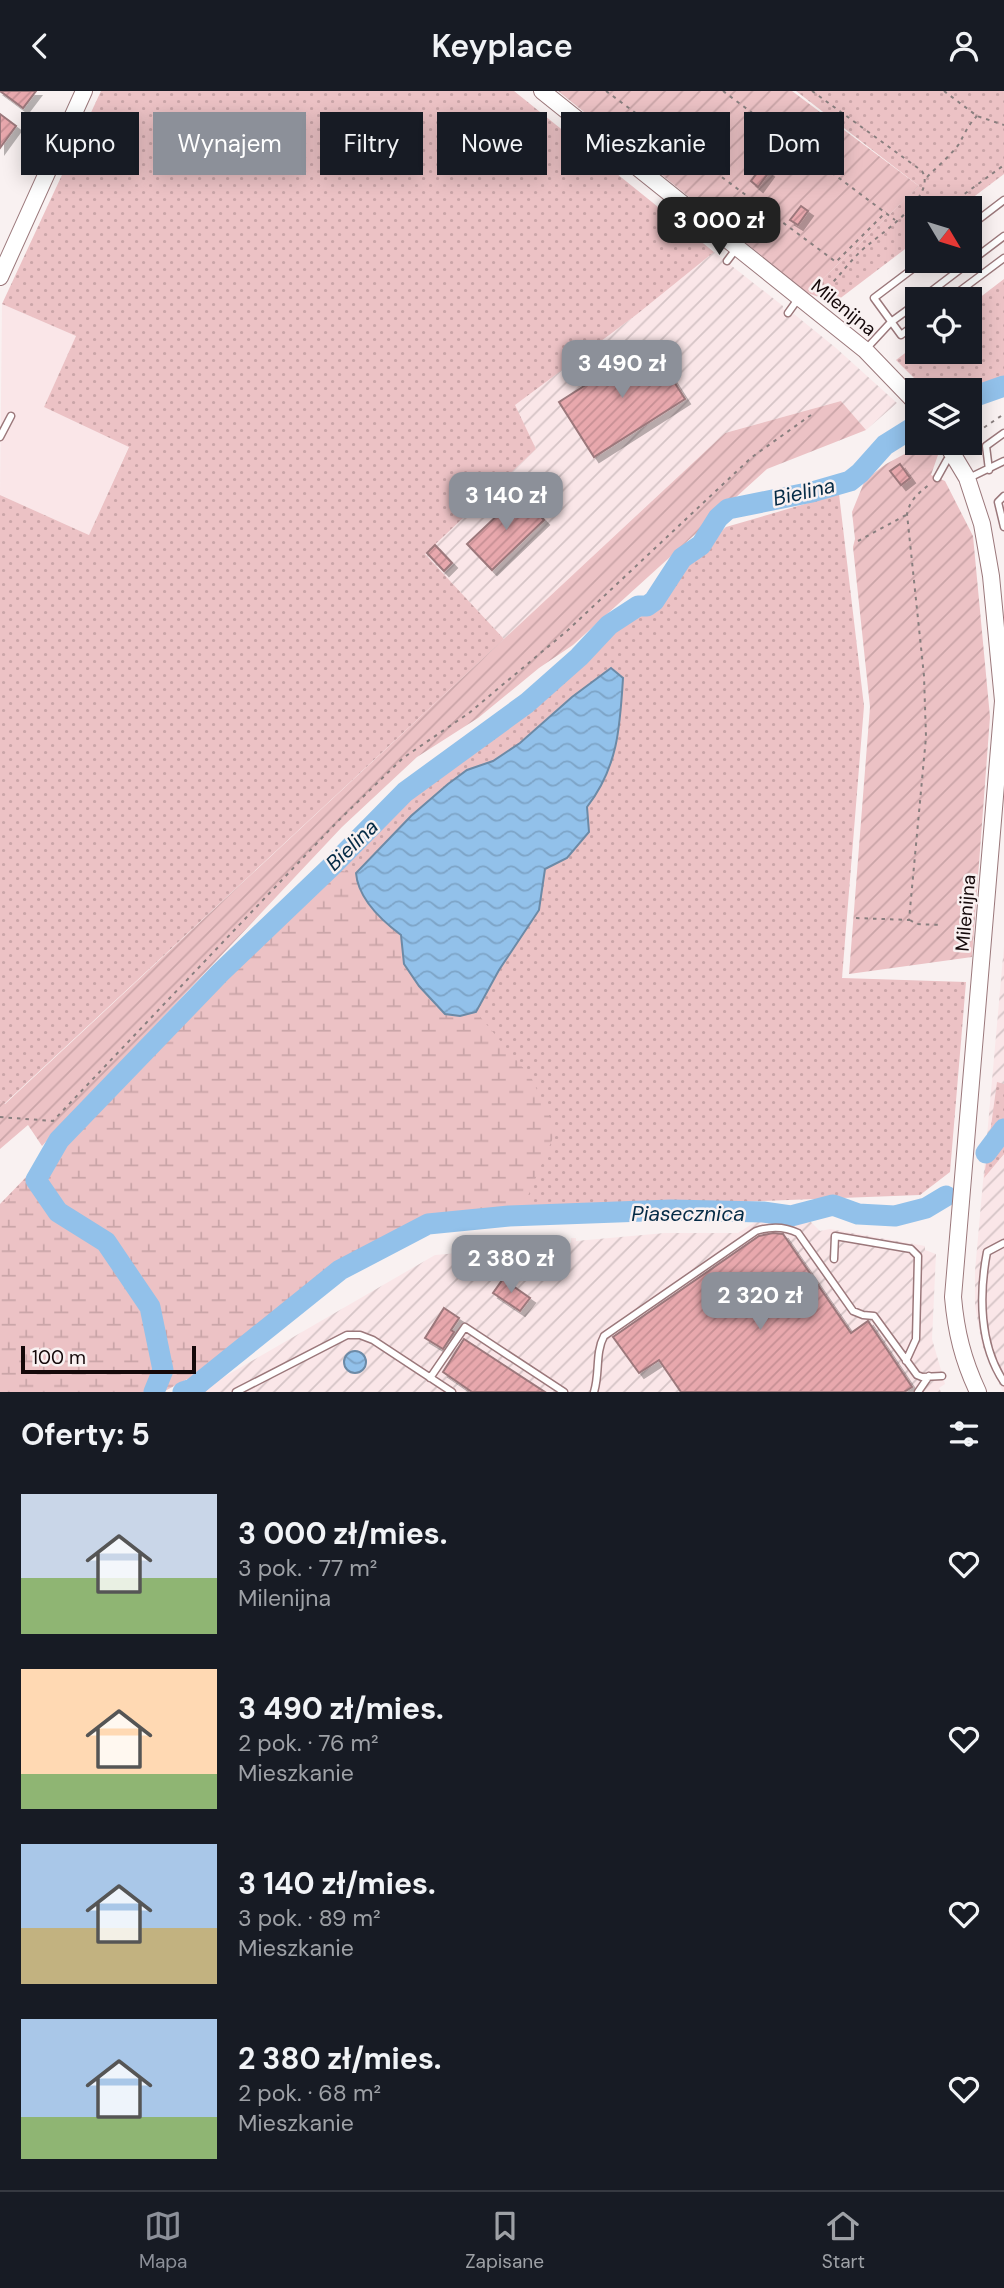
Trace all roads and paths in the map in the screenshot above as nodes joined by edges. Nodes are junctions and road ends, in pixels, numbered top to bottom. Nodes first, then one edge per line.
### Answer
1 (84, 91) edge
2 (542, 91) edge
3 (606, 91) edge
4 (723, 91) edge
5 (812, 91) edge
6 (944, 91) edge
7 (977, 116) junction
8 (1004, 125) edge
9 (1004, 165) edge
10 (926, 178) junction
11 (962, 196) edge
12 (1004, 200) edge
13 (886, 212) junction
14 (904, 214) joint
15 (982, 217) edge
16 (896, 221) junction
17 (1004, 236) edge
18 (737, 247) junction
19 (1004, 258) edge
20 (727, 261) dead end
21 (1, 273) edge
22 (907, 273) edge
23 (937, 287) edge
24 (965, 287) edge
25 (803, 300) junction
26 (905, 312) edge
27 (788, 313) dead end
28 (891, 322) junction
29 (905, 332) edge
30 (865, 350) junction
31 (905, 392) edge
32 (1004, 414) edge
33 (11, 415) dead end
34 (811, 415) dead end
35 (982, 429) edge
36 (1004, 433) edge
37 (0, 437) edge
38 (948, 455) edge
39 (954, 455) edge
40 (1004, 461) edge
41 (989, 470) junction
42 (937, 478) joint
43 (967, 478) junction
44 (1004, 496) edge
45 (907, 514) junction
46 (1004, 527) edge
47 (858, 541) dead end
48 (856, 918) dead end
49 (909, 920) junction
50 (942, 925) dead end
51 (0, 1117) edge
52 (1004, 1243) edge
53 (834, 1259) dead end
54 (906, 1361) junction
55 (929, 1375) junction
56 (942, 1375) dead end
57 (430, 1378) junction
58 (1004, 1382) edge
59 (236, 1392) edge
60 (452, 1392) edge
61 (564, 1392) edge
62 (594, 1392) edge
63 (918, 1392) edge
64 (978, 1392) edge

1 - 21 street
2 - 18 street, Milenijna
3 - 13 path
4 - 13 path
5 - 10 path
6 - 7 path
7 - 8 path
7 - 10 path
9 - 11 path
10 - 14 path
12 - 15 lane
13 - 16 path
14 - 16 path
16 - 25 path
17 - 23 lane
18 - 20 lane
18 - 25 street, Milenijna
19 - 24 lane
22 - 28 lane
25 - 27 lane
25 - 30 street, Milenijna
26 - 28 lane
28 - 29 lane
28 - 30 lane
30 - 31 street, Milenijna
32 - 35 path
33 - 37 lane
34 - 51 path
36 - 41 lane
38 - 42 lane
39 - 43 street, Milenijna
40 - 41 lane
41 - 43 lane
42 - 45 path
43 - 64 street, Milenijna
44 - 46 lane
45 - 47 path
45 - 49 path
48 - 49 path
49 - 50 path
52 - 58 lane
53 - 54 lane
54 - 55 lane
54 - 62 lane
55 - 56 lane
55 - 63 lane
57 - 59 lane
57 - 60 lane
57 - 61 lane

